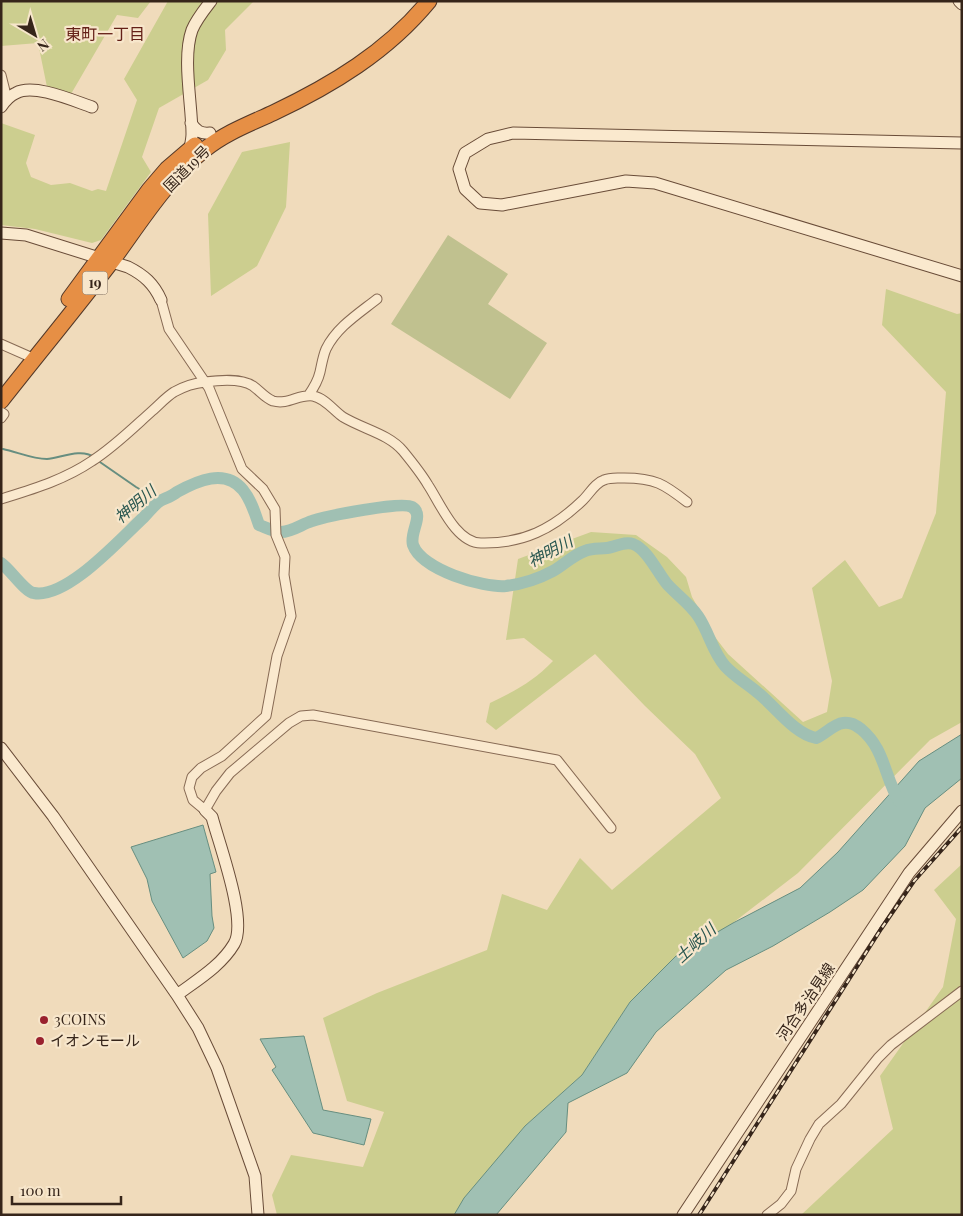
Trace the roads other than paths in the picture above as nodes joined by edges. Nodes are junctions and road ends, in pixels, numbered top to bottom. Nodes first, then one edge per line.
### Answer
1 (211, 1) edge
2 (418, 1) edge
3 (429, 1) edge
4 (1, 75) edge
5 (4, 103) edge
6 (92, 107) dead end
7 (191, 123) junction
8 (210, 133) junction
9 (962, 143) edge
10 (188, 157) junction
11 (149, 190) junction
12 (1, 233) edge
13 (106, 259) junction
14 (962, 276) edge
15 (377, 299) dead end
16 (160, 300) joint
17 (1, 344) edge
18 (30, 356) junction
19 (204, 382) junction
20 (1, 384) edge
21 (308, 396) junction
22 (1, 400) edge
23 (1, 412) edge
24 (1, 418) edge
25 (1, 499) edge
26 (687, 502) dead end
27 (1, 748) edge
28 (205, 810) junction
29 (962, 811) edge
30 (611, 828) dead end
31 (962, 991) edge
32 (177, 995) junction
33 (258, 1215) edge
34 (683, 1215) edge
35 (767, 1215) edge

1 - 7 street
2 - 8 highway, 国道19号 / 19
3 - 10 highway, 国道19号 / 19
4 - 5 street
5 - 6 street
7 - 8 street
7 - 10 street
7 - 11 street
8 - 10 highway, 国道19号 / 19
9 - 14 street
10 - 11 highway, 国道19号 / 19
10 - 13 highway, 国道19号 / 19
11 - 13 highway, 国道19号 / 19
12 - 13 street
13 - 16 street
13 - 18 highway, 国道19号 / 19
15 - 21 street
16 - 19 street
17 - 18 street
18 - 20 highway, 国道19号 / 19
18 - 22 highway, 国道19号 / 19
19 - 21 street
19 - 25 street
19 - 28 street
21 - 26 street
23 - 24 street
27 - 32 street
28 - 30 street
28 - 32 street
29 - 34 street, 河合多治見線
31 - 35 street
32 - 33 street

